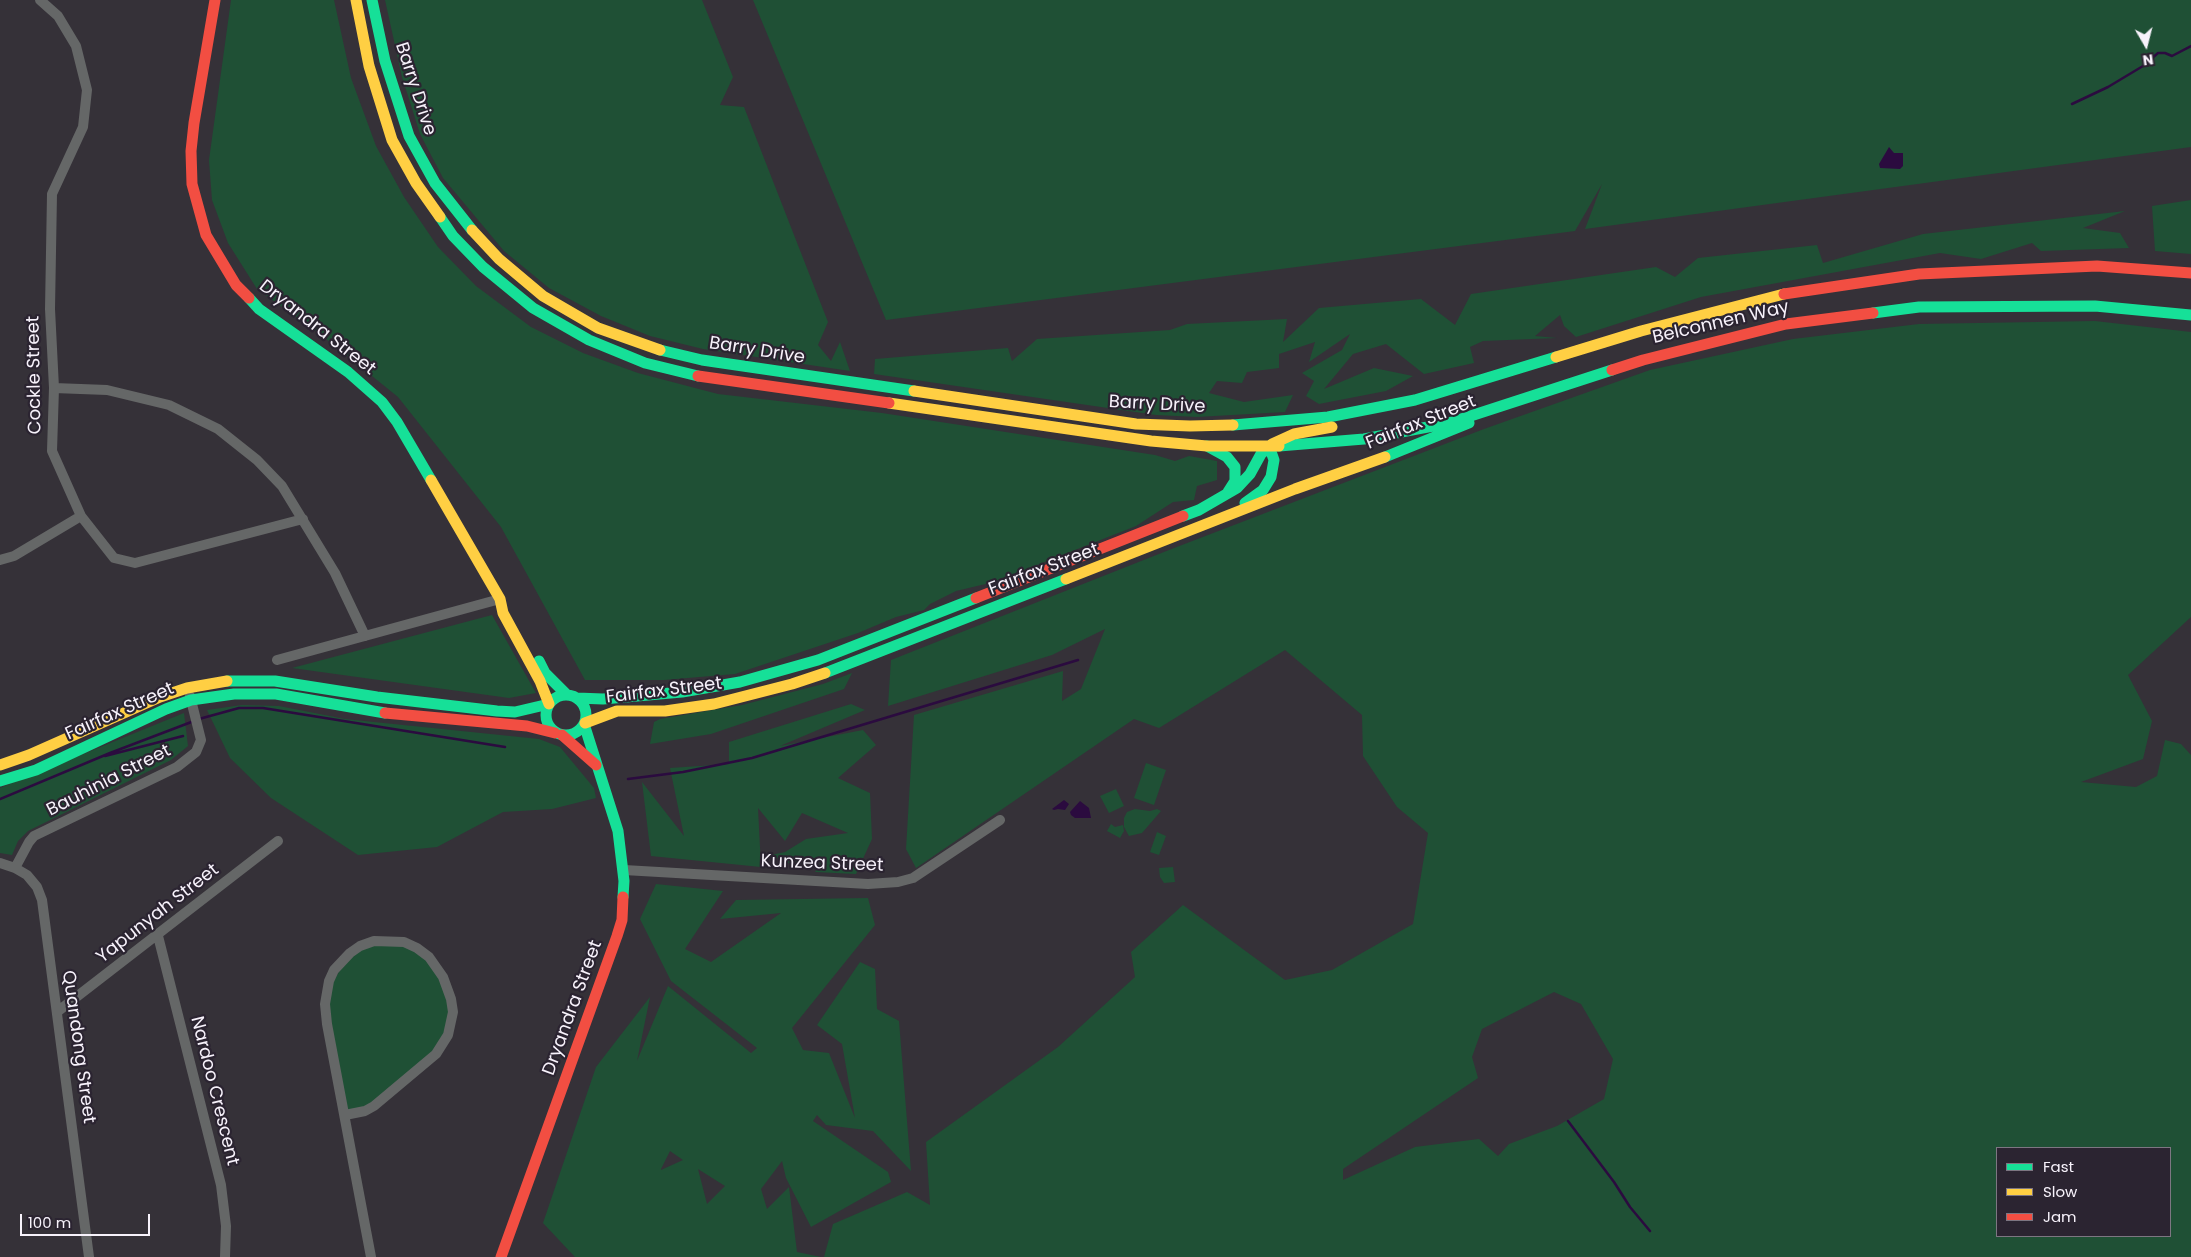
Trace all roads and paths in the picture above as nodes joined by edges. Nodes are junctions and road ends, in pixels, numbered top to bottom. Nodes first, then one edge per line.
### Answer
1 (40, 0) edge
2 (215, 0) edge
3 (356, 0) edge
4 (372, 0) edge
5 (2191, 272) edge
6 (2191, 315) edge
7 (1584, 349) junction
8 (54, 388) junction
9 (1505, 406) junction
10 (1328, 417) joint
11 (1190, 426) junction
12 (1207, 446) junction
13 (1269, 446) junction
14 (1224, 497) junction
15 (81, 516) junction
16 (303, 519) junction
17 (1216, 520) junction
18 (0, 560) edge
19 (500, 599) junction
20 (365, 636) junction
21 (277, 660) dead end
22 (187, 688) junction
23 (572, 697) junction
24 (191, 700) junction
25 (549, 704) junction
26 (584, 723) junction
27 (559, 734) junction
28 (0, 765) edge
29 (596, 765) junction
30 (0, 781) edge
31 (1000, 820) dead end
32 (278, 841) dead end
33 (0, 863) edge
34 (15, 868) junction
35 (624, 870) junction
36 (158, 936) junction
37 (57, 1012) junction
38 (345, 1115) junction
39 (89, 1257) edge
40 (225, 1257) edge
41 (371, 1257) edge
42 (501, 1257) edge

1 - 8 street, Cockle Street
2 - 19 main road, Dryandra Street
3 - 12 main road, Barry Drive
4 - 11 main road, Barry Drive
5 - 7 main road, Belconnen Way
6 - 9 main road, Belconnen Way
7 - 10 main road, Belconnen Way
7 - 13 main road
8 - 15 street, Cockle Street
8 - 16 street
9 - 13 main road, Belconnen Way
9 - 17 main road, Fairfax Street
10 - 11 main road, Barry Drive
11 - 13 main road
12 - 13 main road, Barry Drive
12 - 14 main road
13 - 14 main road, Fairfax Street
13 - 17 main road
14 - 23 main road, Fairfax Street
15 - 16 street, Cockle Street
15 - 18 street
16 - 20 street
17 - 26 main road, Fairfax Street
19 - 20 street
19 - 23 main road, Dryandra Street
19 - 25 main road, Dryandra Street
20 - 21 street
22 - 24 street, Bauhinia Street
22 - 25 main road, Fairfax Street
22 - 28 main road, Fairfax Street
23 - 25 main road
23 - 26 main road
24 - 27 main road, Fairfax Street
24 - 30 main road, Fairfax Street
24 - 34 street, Bauhinia Street
25 - 27 main road
26 - 27 main road
26 - 29 main road, Dryandra Street
27 - 29 main road
29 - 35 main road, Dryandra Street
31 - 35 street, Kunzea Street
32 - 36 street, Yapunyah Street
33 - 34 street, Quandong Street
34 - 37 street, Quandong Street
35 - 42 main road, Dryandra Street
36 - 37 street, Yapunyah Street
36 - 40 street, Nardoo Crescent
37 - 39 street, Quandong Street
38 - 38 street
38 - 41 street

